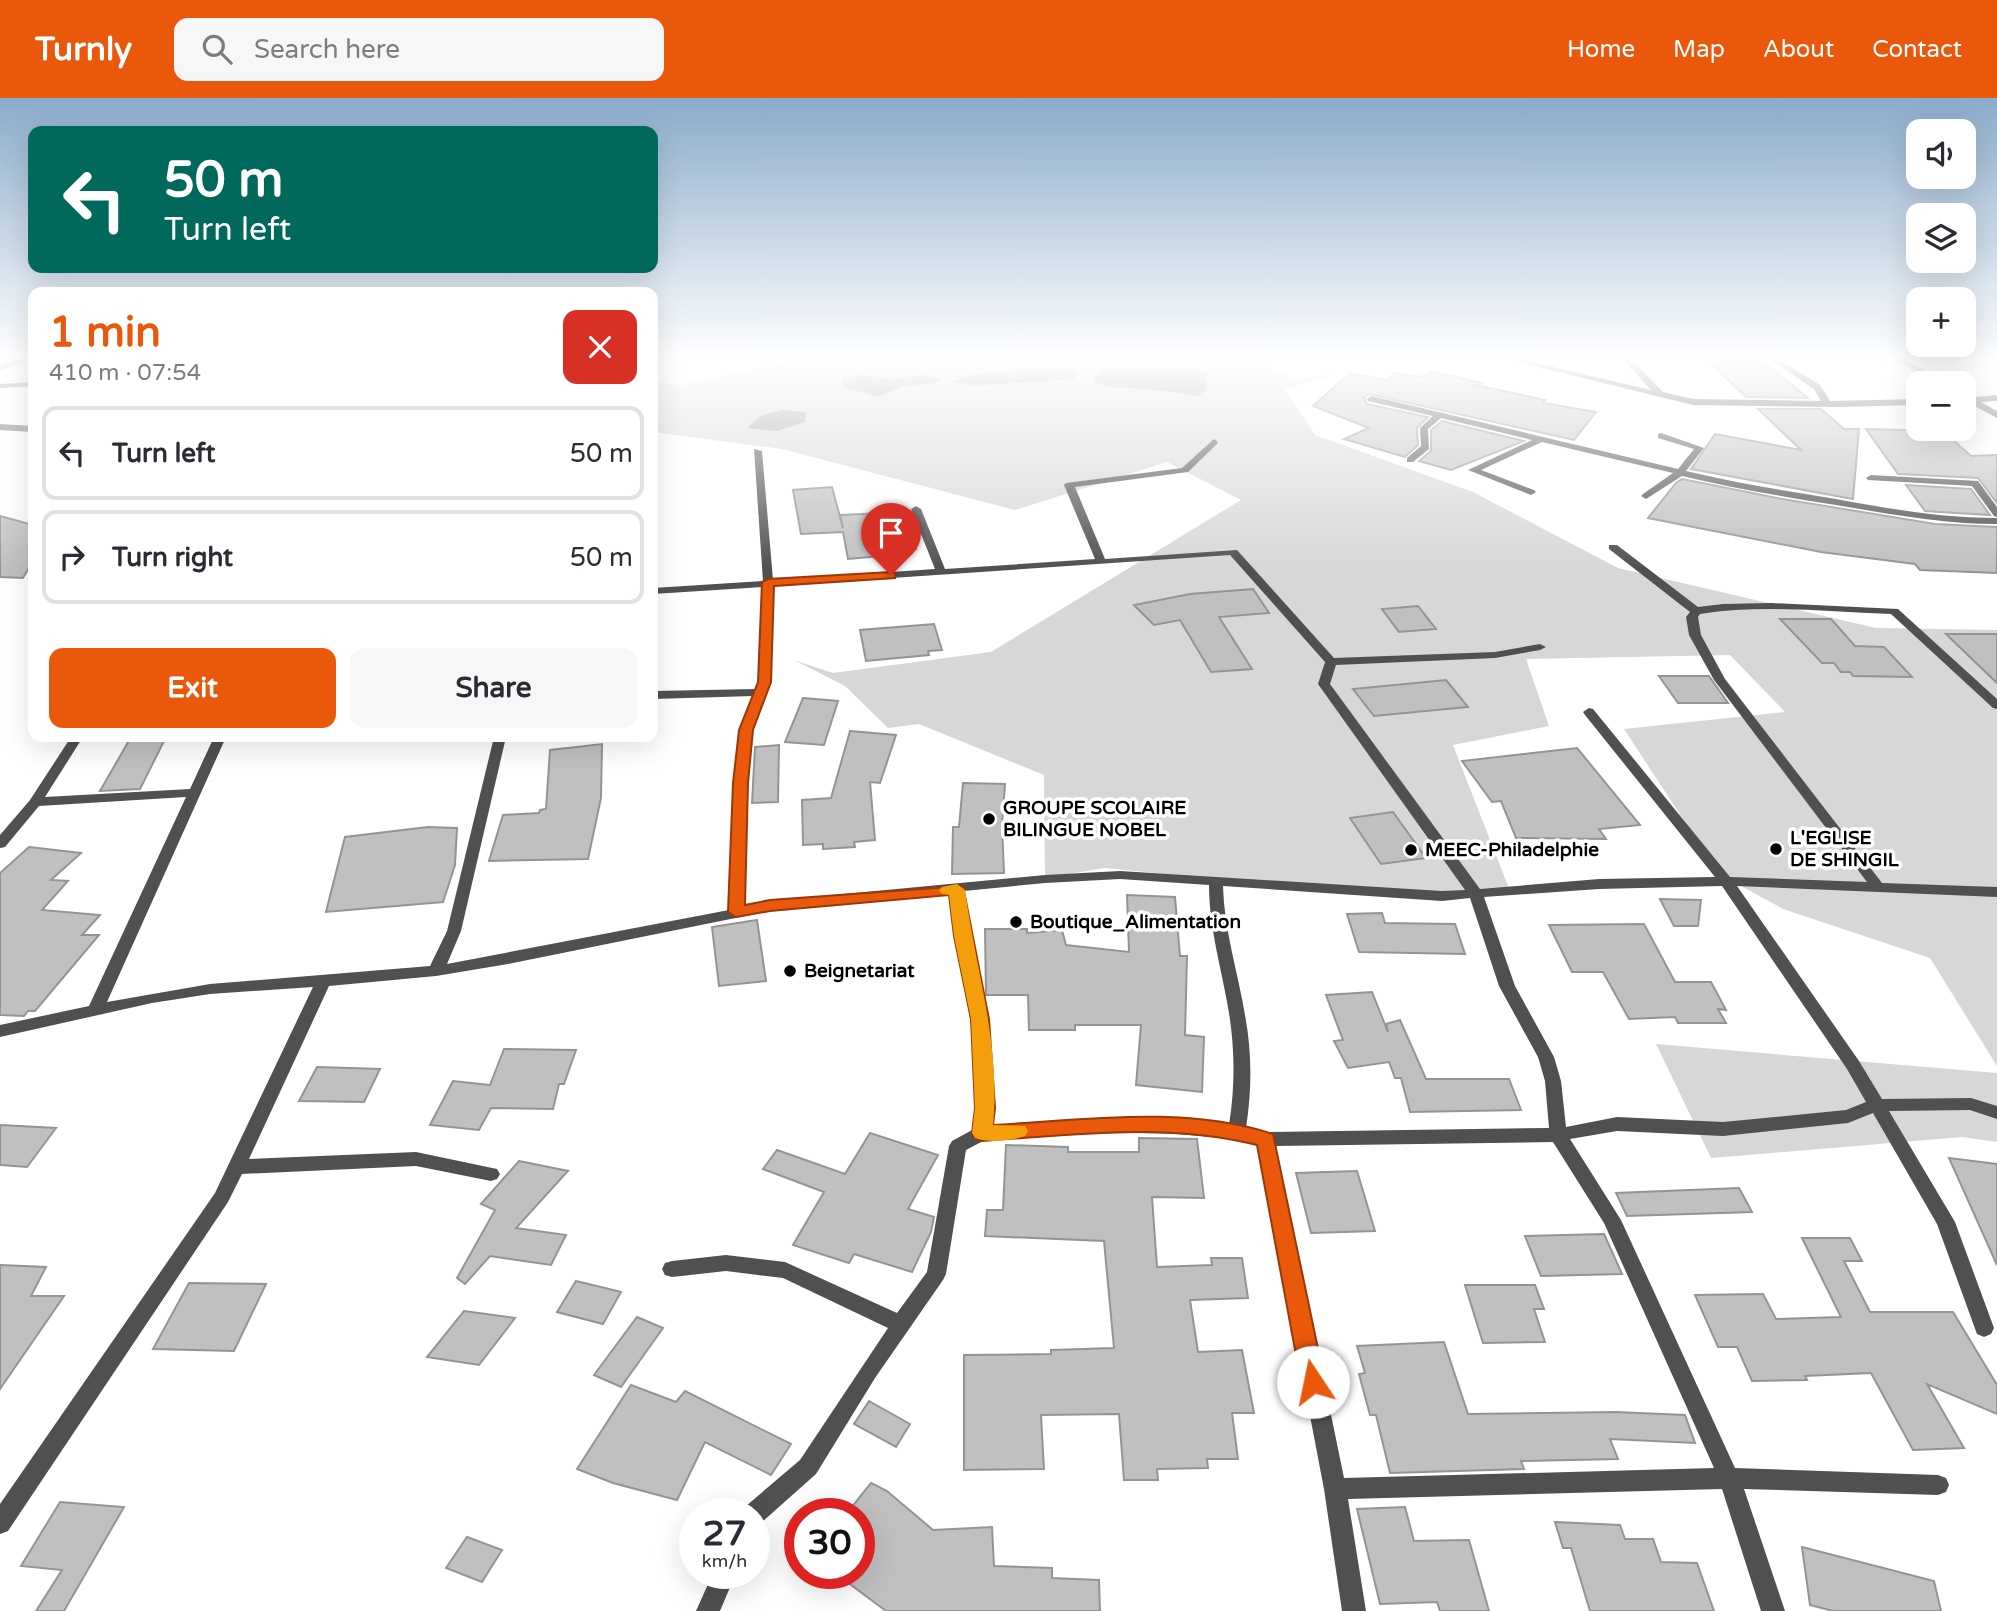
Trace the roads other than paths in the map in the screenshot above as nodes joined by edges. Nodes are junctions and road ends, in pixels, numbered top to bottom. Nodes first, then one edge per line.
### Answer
1 (10, 428) edge
2 (1424, 428) edge
3 (1494, 428) edge
4 (28, 429) edge
5 (1661, 436) dead end
6 (1542, 439) junction
7 (1214, 442) dead end
8 (757, 451) dead end
9 (1410, 460) dead end
10 (1681, 472) junction
11 (1871, 478) dead end
12 (1531, 492) dead end
13 (1646, 496) dead end
14 (916, 509) dead end
15 (1997, 514) edge
16 (1997, 521) edge
17 (1613, 547) dead end
18 (1101, 562) junction
19 (941, 572) junction
20 (768, 582) junction
21 (658, 591) edge
22 (1696, 611) junction
23 (1540, 647) dead end
24 (1331, 662) junction
25 (761, 692) junction
26 (658, 695) edge
27 (1997, 705) edge
28 (1588, 712) dead end
29 (74, 742) edge
30 (218, 742) edge
31 (499, 742) edge
32 (195, 793) junction
33 (35, 802) junction
34 (0, 844) edge
35 (1216, 880) junction
36 (1726, 881) junction
37 (1878, 887) junction
38 (957, 890) junction
39 (1997, 892) edge
40 (1476, 894) junction
41 (736, 912) junction
42 (436, 971) junction
43 (324, 981) junction
44 (96, 1009) junction
45 (0, 1031) edge
46 (1876, 1105) junction
47 (1997, 1113) edge
48 (1237, 1132) junction
49 (982, 1133) junction
50 (1558, 1135) junction
51 (1266, 1139) junction
52 (237, 1167) junction
53 (491, 1174) dead end
54 (672, 1269) dead end
55 (902, 1325) junction
56 (1984, 1328) dead end
57 (1729, 1478) junction
58 (1938, 1485) dead end
59 (1335, 1489) junction
60 (770, 1500) edge
61 (0, 1523) edge
62 (718, 1589) edge
63 (708, 1611) edge
64 (1354, 1611) edge
65 (1773, 1611) edge

1 - 4 street
2 - 9 street
3 - 6 street
5 - 10 street
6 - 10 street
6 - 12 street
7 - 18 street
8 - 20 street
10 - 13 street
10 - 16 street
11 - 15 street
14 - 19 street
17 - 22 street
18 - 19 street
18 - 24 street
19 - 20 street
20 - 21 street
20 - 25 street
22 - 27 street
22 - 37 street
23 - 24 street
24 - 40 street
25 - 26 street
25 - 41 street
28 - 36 street
29 - 33 street
30 - 32 street
31 - 42 street
32 - 33 street
32 - 44 street
33 - 34 street
35 - 38 street
35 - 40 street
35 - 48 street
36 - 37 street
36 - 40 street
36 - 46 street
37 - 39 street
38 - 41 street
38 - 49 street
40 - 50 street
41 - 42 street
42 - 43 street
43 - 44 street
43 - 52 street
44 - 45 street
46 - 47 street
46 - 50 street
46 - 56 street
48 - 49 street
48 - 51 street
49 - 55 street
50 - 51 street
50 - 57 street
51 - 59 street
52 - 53 street
52 - 61 street
54 - 55 street
55 - 60 street
57 - 58 street
57 - 59 street
57 - 65 street
59 - 64 street
62 - 63 street

